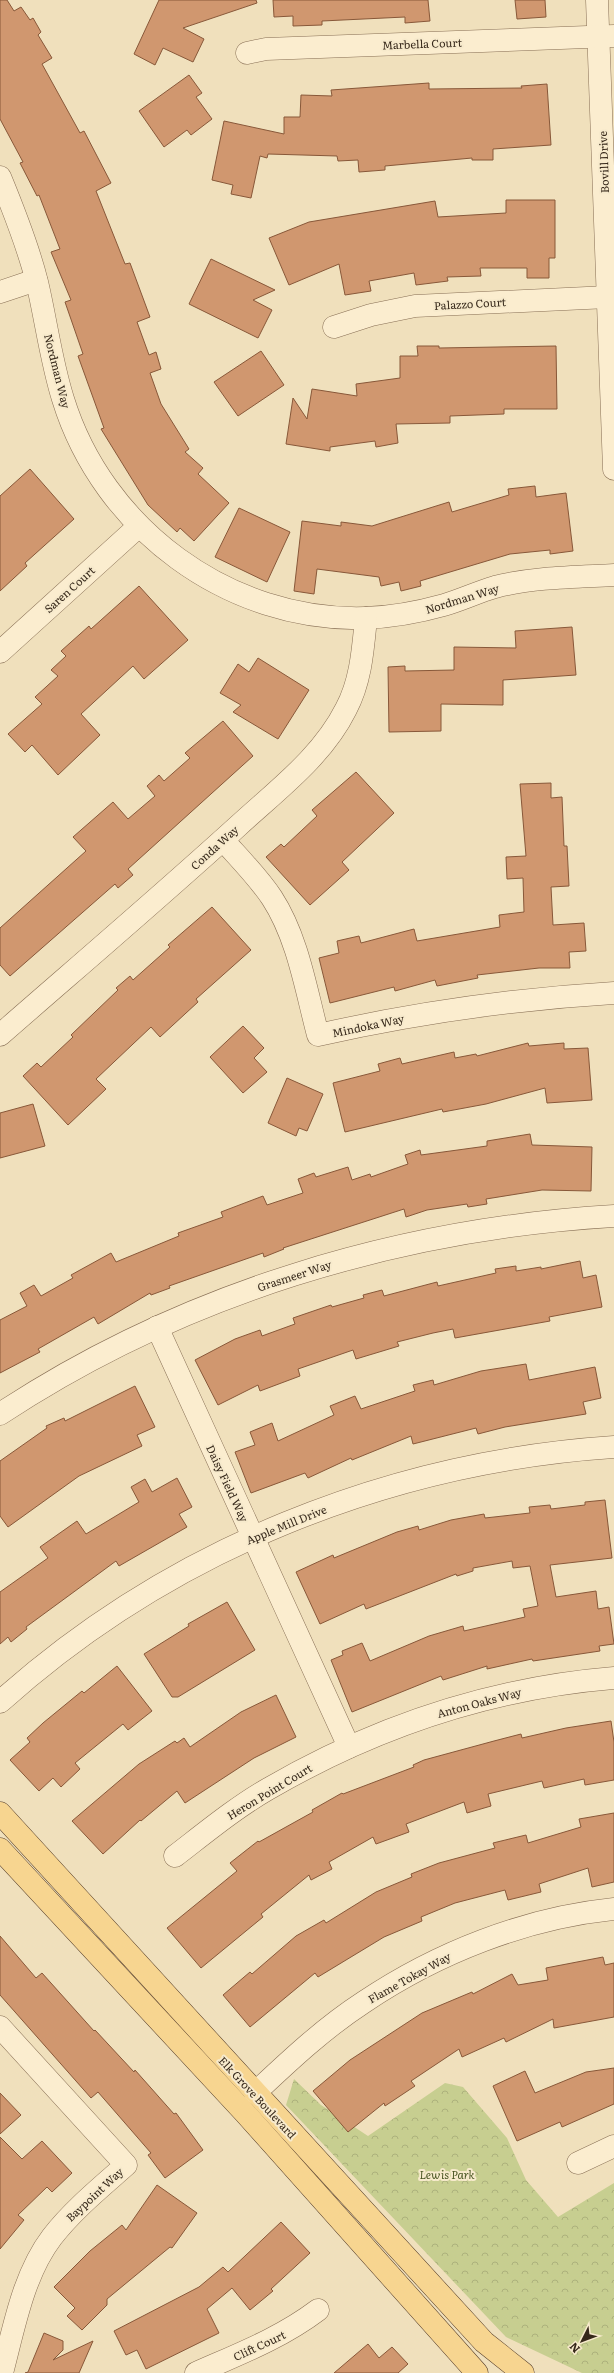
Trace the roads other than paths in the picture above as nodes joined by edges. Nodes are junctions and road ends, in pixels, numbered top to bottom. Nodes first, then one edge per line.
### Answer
1 (596, 0) edge
2 (606, 36) edge
3 (247, 53) dead end
4 (0, 177) edge
5 (36, 280) junction
6 (0, 292) edge
7 (608, 297) junction
8 (334, 327) dead end
9 (614, 469) edge
10 (139, 526) junction
11 (614, 575) edge
12 (366, 618) junction
13 (0, 652) edge
14 (223, 840) junction
15 (614, 993) edge
16 (0, 1035) edge
17 (614, 1216) edge
18 (157, 1327) junction
19 (0, 1414) edge
20 (614, 1447) edge
21 (253, 1537) junction
22 (614, 1678) edge
23 (0, 1702) edge
24 (349, 1747) junction
25 (0, 1813) edge
26 (0, 1849) edge
27 (175, 1856) dead end
28 (614, 1910) edge
29 (0, 2027) edge
30 (255, 2093) junction
31 (614, 2146) edge
32 (578, 2163) dead end
33 (318, 2310) dead end
34 (2, 2373) edge
35 (196, 2373) edge
36 (477, 2373) edge
37 (523, 2373) edge

1 - 2 street, Bovill Drive
2 - 3 street, Marbella Court
2 - 7 street, Bovill Drive
4 - 5 street, Nordman Way
5 - 6 street
5 - 10 street, Nordman Way
7 - 8 street, Palazzo Court
7 - 9 street, Bovill Drive
10 - 12 street, Nordman Way
10 - 13 street, Saren Court
11 - 12 street, Nordman Way
12 - 14 street, Conda Way
14 - 15 street, Mindoka Way
14 - 16 street, Conda Way
17 - 18 street, Grasmeer Way
18 - 19 street, Grasmeer Way
18 - 21 street, Daisy Field Way
20 - 21 street, Apple Mill Drive
21 - 23 street, Apple Mill Drive
21 - 24 street, Daisy Field Way
22 - 24 street, Anton Oaks Way
24 - 27 street, Heron Point Court
25 - 30 main road, Elk Grove Boulevard
26 - 36 main road, Elk Grove Boulevard
28 - 30 street, Flame Tokay Way
29 - 34 street, Baypoint Way
30 - 37 main road, Elk Grove Boulevard
31 - 32 street
33 - 35 street, Clift Court

